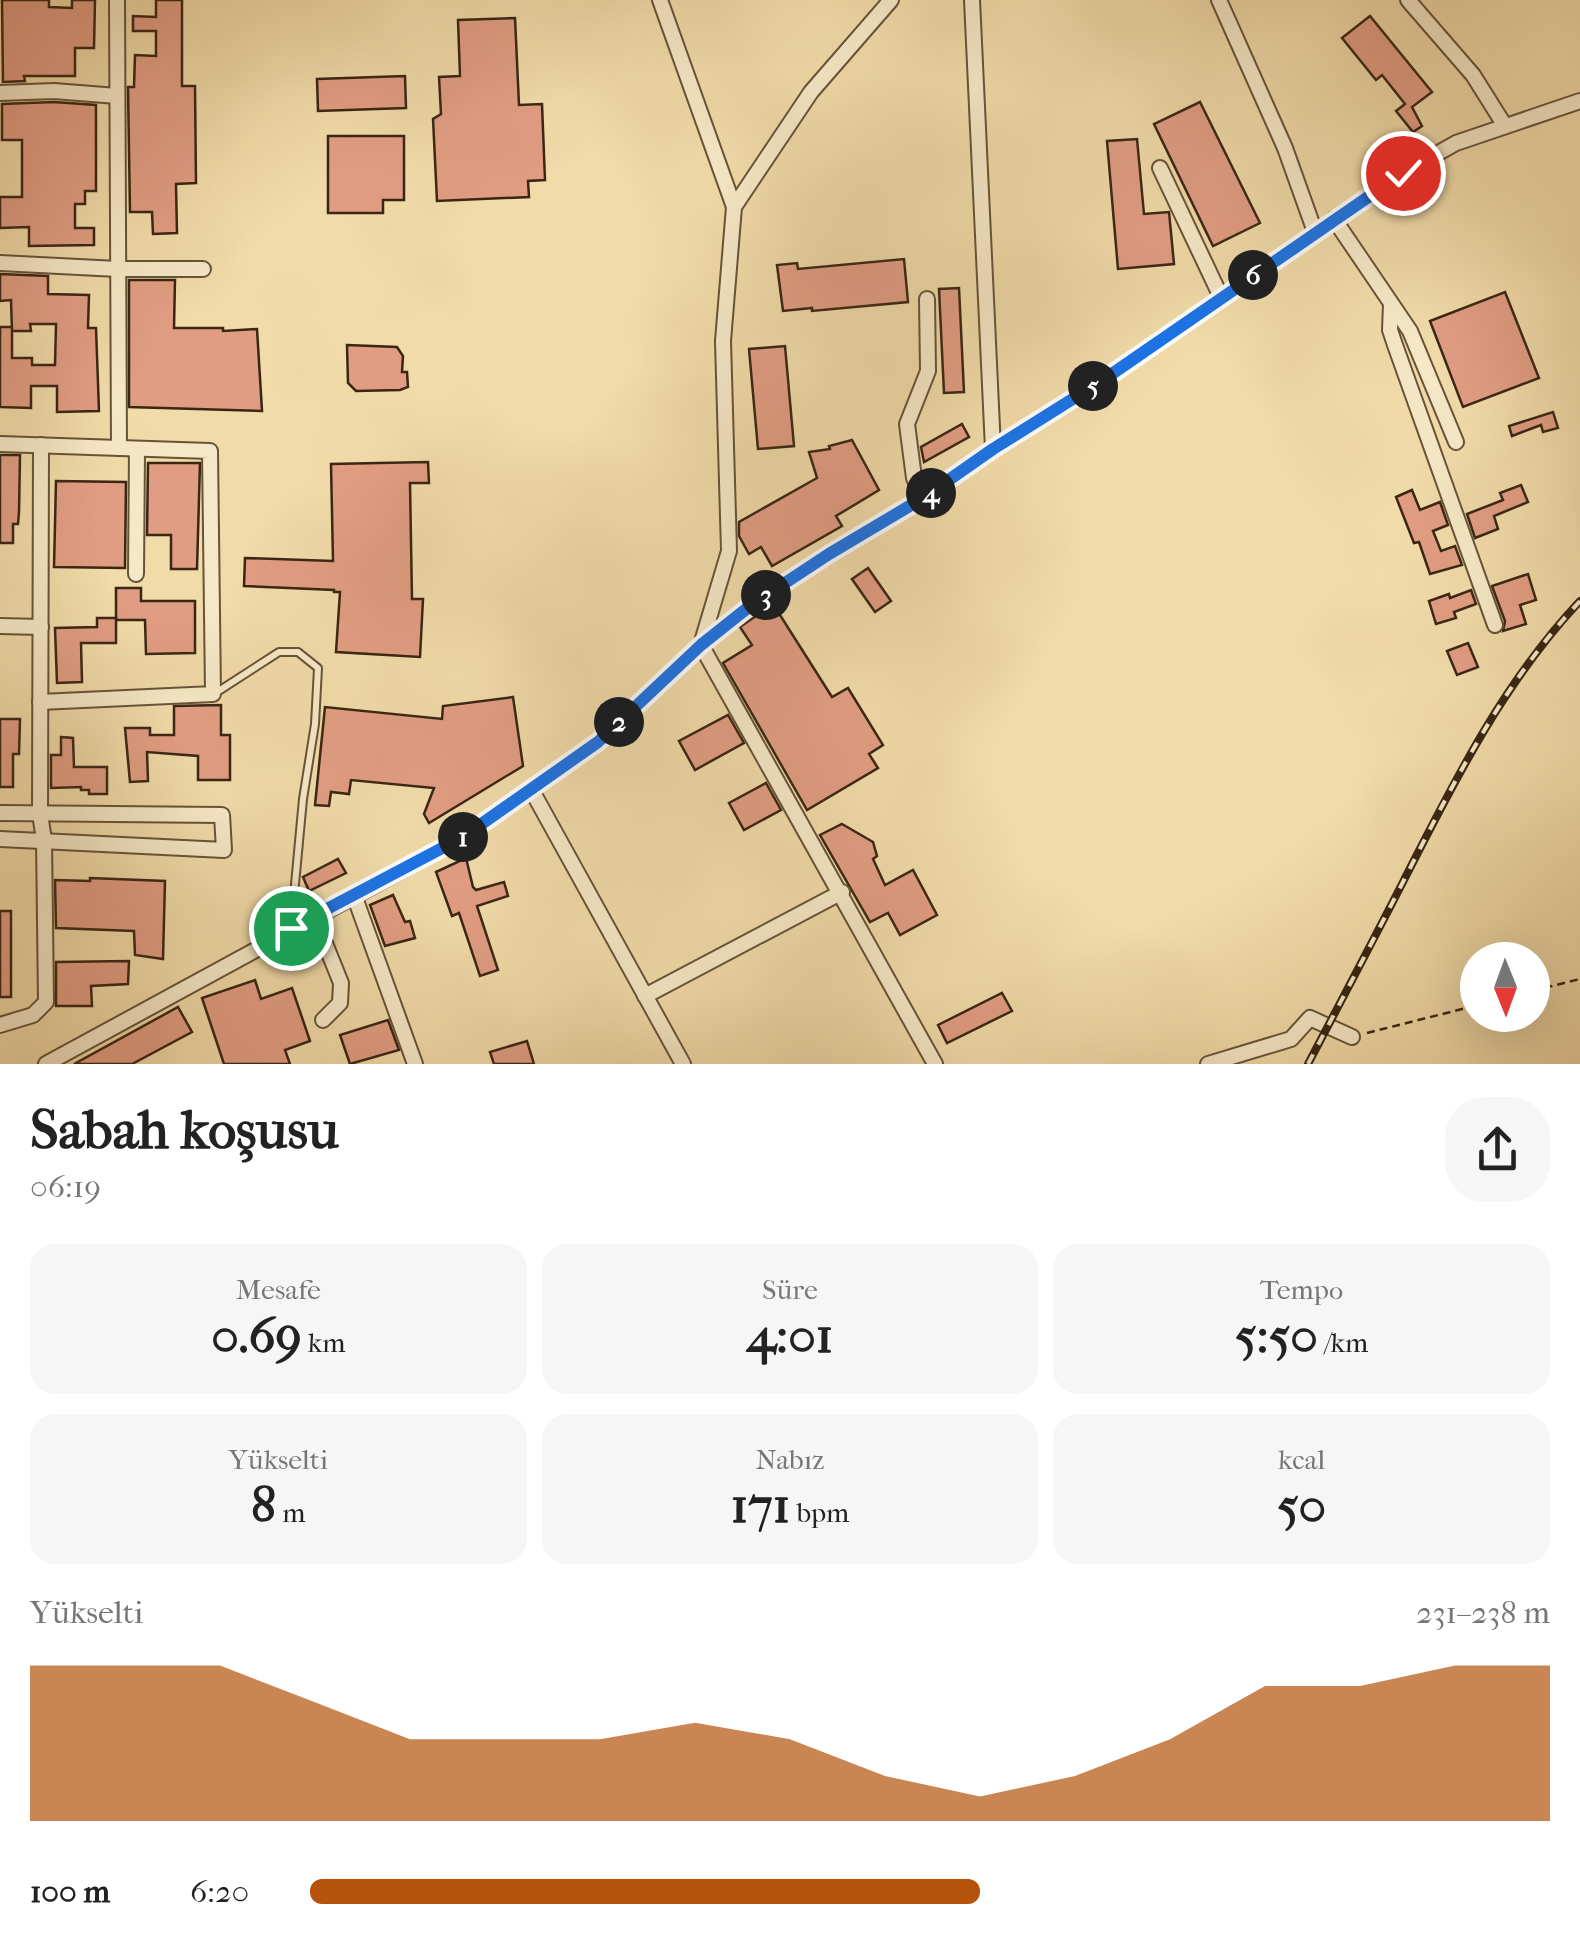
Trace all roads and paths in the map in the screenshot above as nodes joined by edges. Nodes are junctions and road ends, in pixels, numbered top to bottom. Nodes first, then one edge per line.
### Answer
1 (117, 0) edge
2 (660, 0) edge
3 (891, 0) edge
4 (972, 0) edge
5 (1218, 0) edge
6 (1408, 0) edge
7 (0, 93) edge
8 (117, 96) junction
9 (1580, 101) edge
10 (1505, 126) junction
11 (1160, 168) dead end
12 (734, 207) junction
13 (1334, 219) junction
14 (1315, 232) junction
15 (0, 263) edge
16 (118, 269) junction
17 (203, 270) dead end
18 (1221, 297) junction
19 (927, 300) dead end
20 (1392, 304) junction
21 (1456, 442) dead end
22 (0, 444) edge
23 (40, 445) junction
24 (119, 448) junction
25 (136, 448) junction
26 (993, 449) junction
27 (923, 498) junction
28 (136, 574) dead end
29 (1495, 625) dead end
30 (0, 626) edge
31 (41, 627) junction
32 (701, 645) junction
33 (213, 694) junction
34 (40, 702) junction
35 (531, 790) junction
36 (0, 813) edge
37 (40, 814) junction
38 (0, 838) edge
39 (44, 840) junction
40 (842, 892) junction
41 (354, 894) junction
42 (314, 916) junction
43 (291, 928) junction
44 (1580, 980) edge
45 (1550, 988) edge
46 (645, 996) junction
47 (1460, 1010) edge
48 (324, 1020) dead end
49 (0, 1026) edge
50 (1352, 1037) joint
51 (46, 1064) edge
52 (415, 1064) edge
53 (682, 1064) edge
54 (935, 1064) edge
55 (1208, 1064) edge

1 - 8 street
2 - 12 street
3 - 12 street
4 - 26 street
5 - 14 street
6 - 10 street
7 - 8 street
8 - 16 street
9 - 10 street
10 - 13 street
11 - 18 street
12 - 32 street
13 - 14 street
13 - 20 street
14 - 18 street
15 - 16 street
16 - 17 street
16 - 24 street
18 - 26 street
19 - 27 street
20 - 21 street
20 - 29 street
22 - 23 street
23 - 24 street
23 - 31 street
24 - 25 street
25 - 28 street
25 - 33 street
26 - 27 street
27 - 32 street
30 - 31 street
31 - 34 street
32 - 35 street
32 - 40 street
33 - 34 street
33 - 43 lane
34 - 37 street
35 - 41 street
35 - 46 street
36 - 37 street
37 - 39 street
37 - 39 street
38 - 39 street
39 - 49 street
40 - 46 street
40 - 54 street
41 - 42 street
41 - 52 street
42 - 43 street
42 - 48 street
43 - 51 street
44 - 45 path
46 - 53 street
47 - 50 path
50 - 55 street

